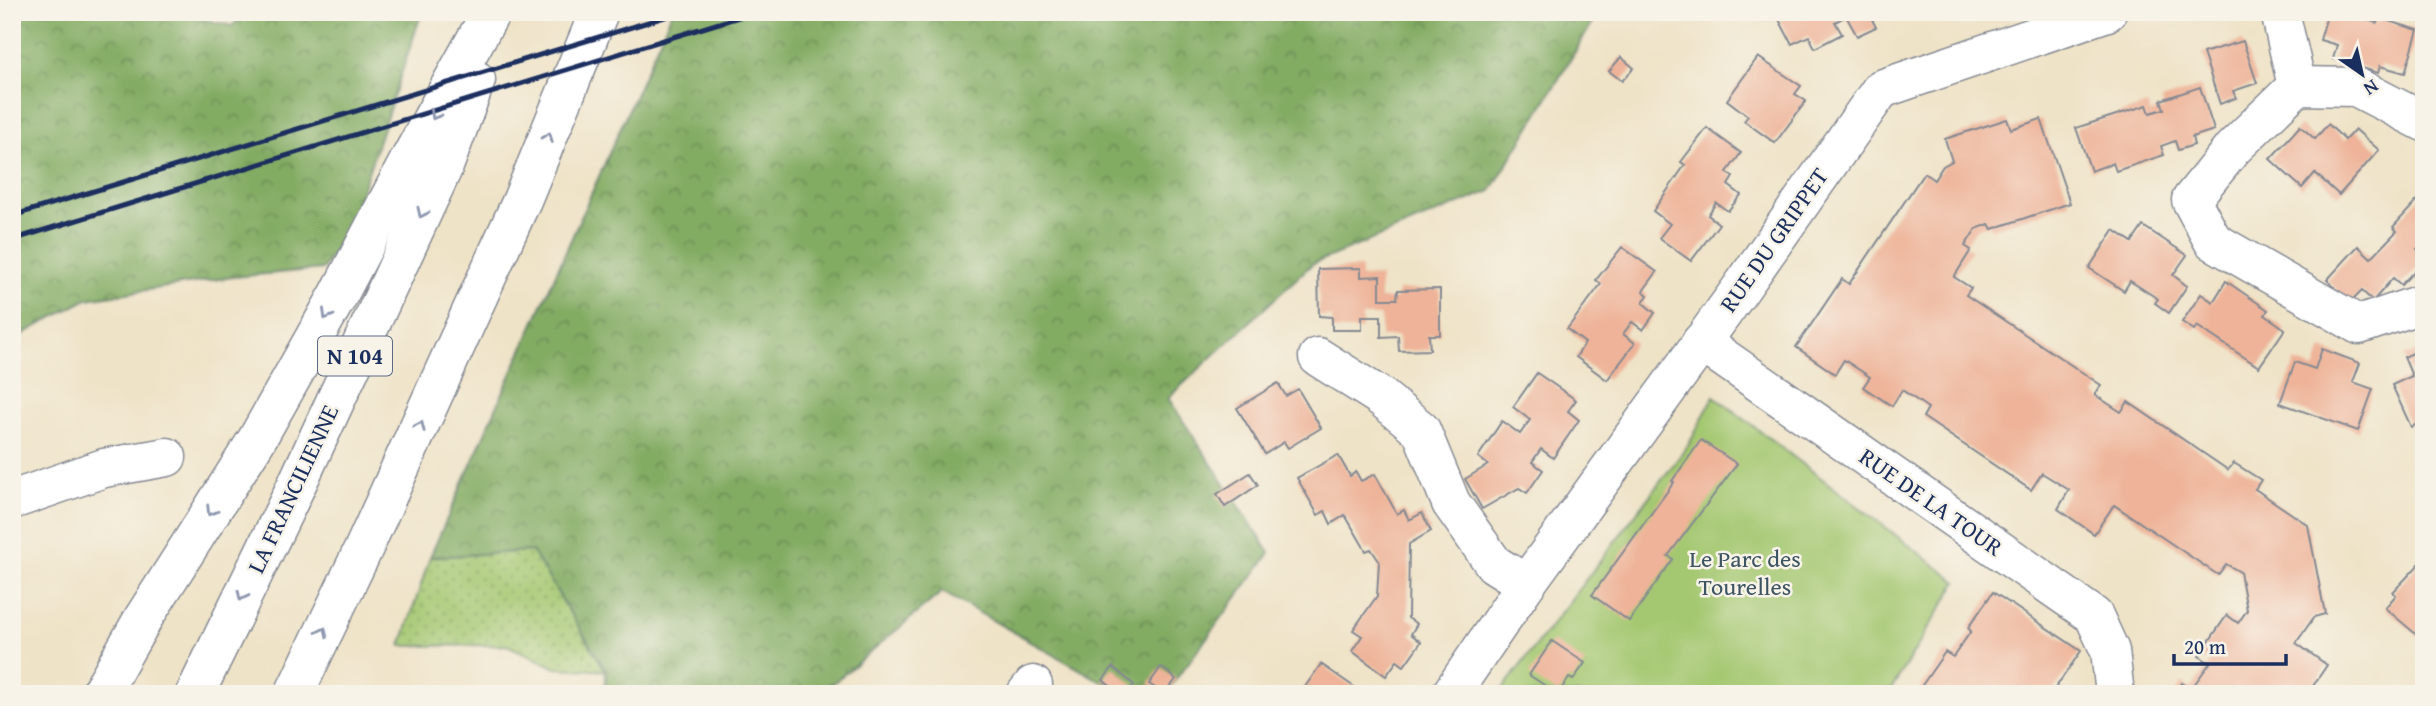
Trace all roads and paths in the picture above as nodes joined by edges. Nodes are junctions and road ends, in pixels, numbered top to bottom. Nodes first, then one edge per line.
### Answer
1 (491, 12) edge
2 (500, 12) edge
3 (599, 12) edge
4 (2107, 12) edge
5 (2280, 12) edge
6 (2297, 86) junction
7 (2424, 122) edge
8 (2424, 303) edge
9 (1701, 342) junction
10 (1318, 357) dead end
11 (167, 457) dead end
12 (12, 500) edge
13 (1526, 584) junction
14 (100, 694) edge
15 (195, 694) edge
16 (294, 694) edge
17 (1451, 694) edge
18 (2115, 694) edge

1 -> 14 main road
2 -> 15 main road, LA FRANCILIENNE / N 104
16 -> 3 main road
4 - 9 main road, RUE DU GRIPPET
5 - 6 main road
6 - 7 main road
6 - 8 main road
9 - 13 main road, RUE DU GRIPPET
9 - 18 main road, RUE DE LA TOUR
10 - 13 main road
11 - 12 main road
13 - 17 main road, RUE DU GRIPPET

